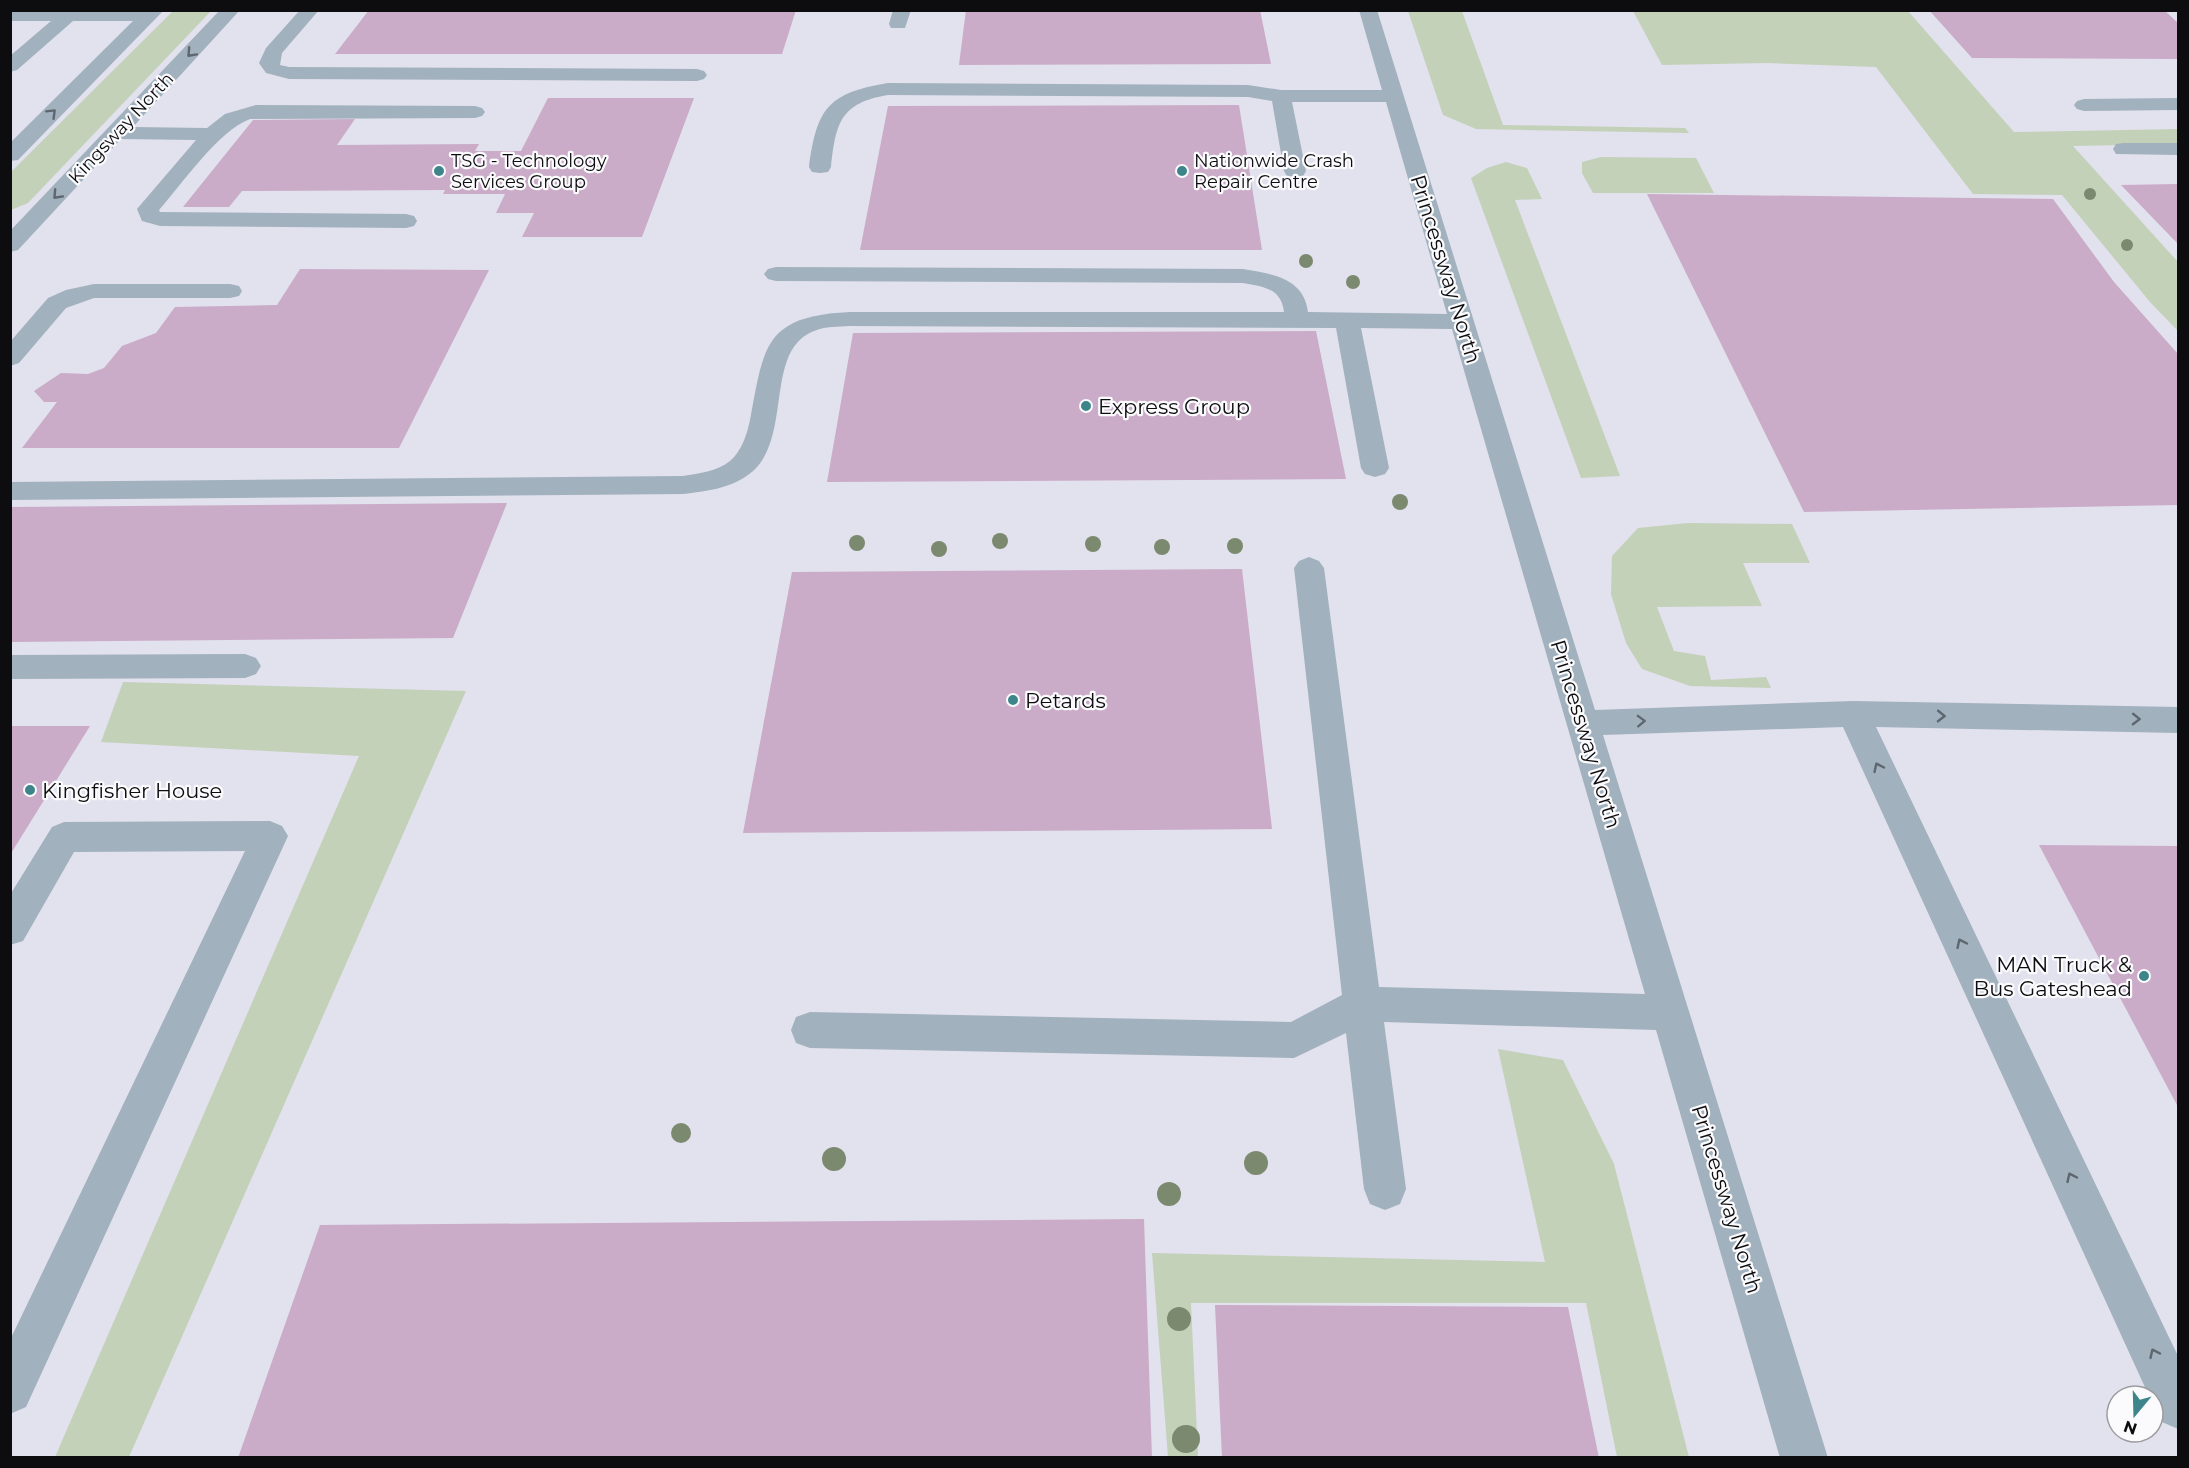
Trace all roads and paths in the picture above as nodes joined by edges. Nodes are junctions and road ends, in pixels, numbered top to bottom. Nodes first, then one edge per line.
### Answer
1 (231, 10) edge
2 (310, 10) edge
3 (1368, 10) edge
4 (72, 13) edge
5 (152, 13) edge
6 (10, 15) edge
7 (10, 66) edge
8 (697, 75) dead end
9 (1281, 96) junction
10 (1394, 96) junction
11 (2178, 104) edge
12 (2084, 105) dead end
13 (475, 112) dead end
14 (116, 133) junction
15 (213, 134) junction
16 (2124, 149) dead end
17 (2178, 149) edge
18 (10, 154) edge
19 (820, 167) dead end
20 (1295, 171) dead end
21 (406, 221) dead end
22 (10, 245) edge
23 (776, 274) dead end
24 (230, 291) dead end
25 (1297, 320) junction
26 (1347, 321) junction
27 (1462, 322) junction
28 (10, 358) edge
29 (1375, 468) dead end
30 (10, 491) edge
31 (1309, 568) dead end
32 (245, 666) dead end
33 (10, 667) edge
34 (1853, 714) junction
35 (2178, 720) edge
36 (1582, 723) junction
37 (10, 929) edge
38 (1363, 1004) junction
39 (1670, 1013) junction
40 (810, 1030) dead end
41 (1385, 1189) dead end
42 (10, 1391) edge
43 (2178, 1406) edge
44 (1804, 1458) edge

1 -> 14 street, Kingsway North
2 - 8 street
3 - 10 street, Princessway North
4 - 5 street
4 - 6 street
4 - 7 street
18 -> 5 street
9 - 10 street
9 - 19 street
9 - 20 street
10 - 27 street, Princessway North
11 - 12 street
13 - 15 street
14 - 15 street
14 -> 22 street, Kingsway North
15 - 21 street
16 - 17 street
23 - 25 street
24 - 28 street
25 - 26 street
25 - 30 street
26 - 27 street
26 - 29 street
27 - 36 street, Princessway North
31 - 38 street
32 - 33 street
34 -> 35 street
36 -> 34 street
43 -> 34 street
36 - 39 street, Princessway North
37 - 42 street
38 - 39 street
38 - 40 street
38 - 41 street
39 - 44 street, Princessway North

